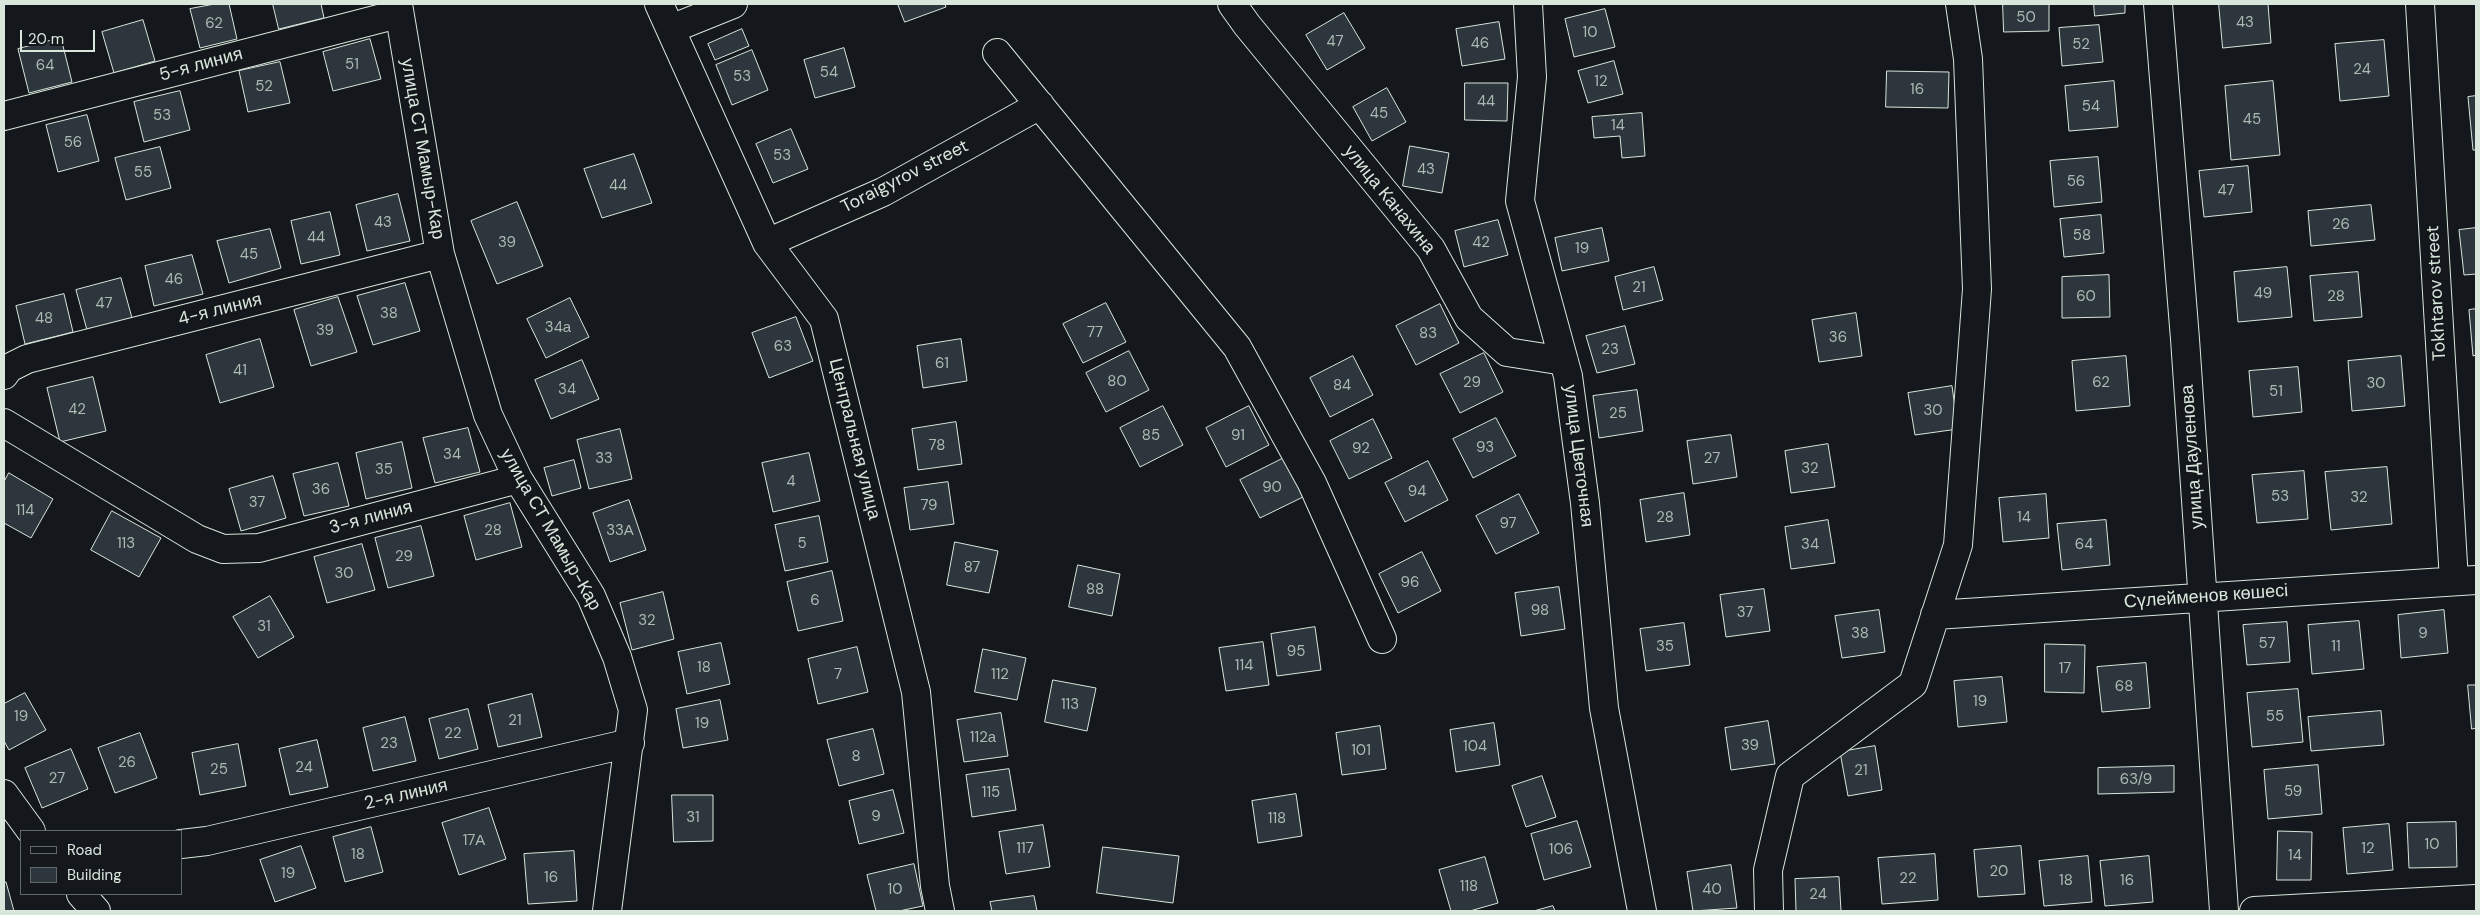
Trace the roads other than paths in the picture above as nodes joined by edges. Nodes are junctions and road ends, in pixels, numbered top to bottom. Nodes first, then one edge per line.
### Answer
1 (659, 4) edge
2 (733, 4) edge
3 (1232, 4) edge
4 (1528, 4) edge
5 (1960, 4) edge
6 (2158, 4) edge
7 (2420, 4) edge
8 (398, 9) edge
9 (671, 29) junction
10 (997, 53) dead end
11 (1040, 105) junction
12 (4, 116) edge
13 (767, 243) junction
14 (440, 254) junction
15 (1564, 361) junction
16 (4, 375) edge
17 (4, 423) edge
18 (518, 480) junction
19 (2465, 581) edge
20 (2202, 598) junction
21 (1935, 615) junction
22 (1382, 639) dead end
23 (630, 743) junction
24 (4, 794) edge
25 (31, 830) edge
26 (182, 844) edge
27 (82, 895) edge
28 (2476, 899) edge
29 (96, 911) edge
30 (607, 911) edge
31 (940, 911) edge
32 (1642, 911) edge
33 (1769, 911) edge
34 (2224, 911) edge
35 (2254, 911) edge

1 - 9 street, Центральная улица
2 - 9 street
3 - 15 street, улица Канахина
4 - 15 street, улица Цветочная
5 - 21 street
6 - 20 street, улица Дауленова
7 - 19 street, Tokhtarov street
8 - 12 street, 5-я линия
8 - 14 street, улица СТ Мамыр-Кар
9 - 13 street, Центральная улица
10 - 11 street
11 - 13 street, Toraigyrov street
11 - 22 street
13 - 31 street, Центральная улица
14 - 16 street, 4-я линия
14 - 18 street, улица СТ Мамыр-Кар
15 - 32 street, улица Цветочная
17 - 18 street, 3-я линия
18 - 23 street, улица СТ Мамыр-Кар
19 - 20 street, Сүлейменов көшесі
20 - 21 street, Сүлейменов көшесі
20 - 34 street, улица Дауленова
21 - 33 street
23 - 26 street, 2-я линия
23 - 30 street, улица СТ Мамыр-Кар
24 - 25 street
27 - 29 street
28 - 35 street

